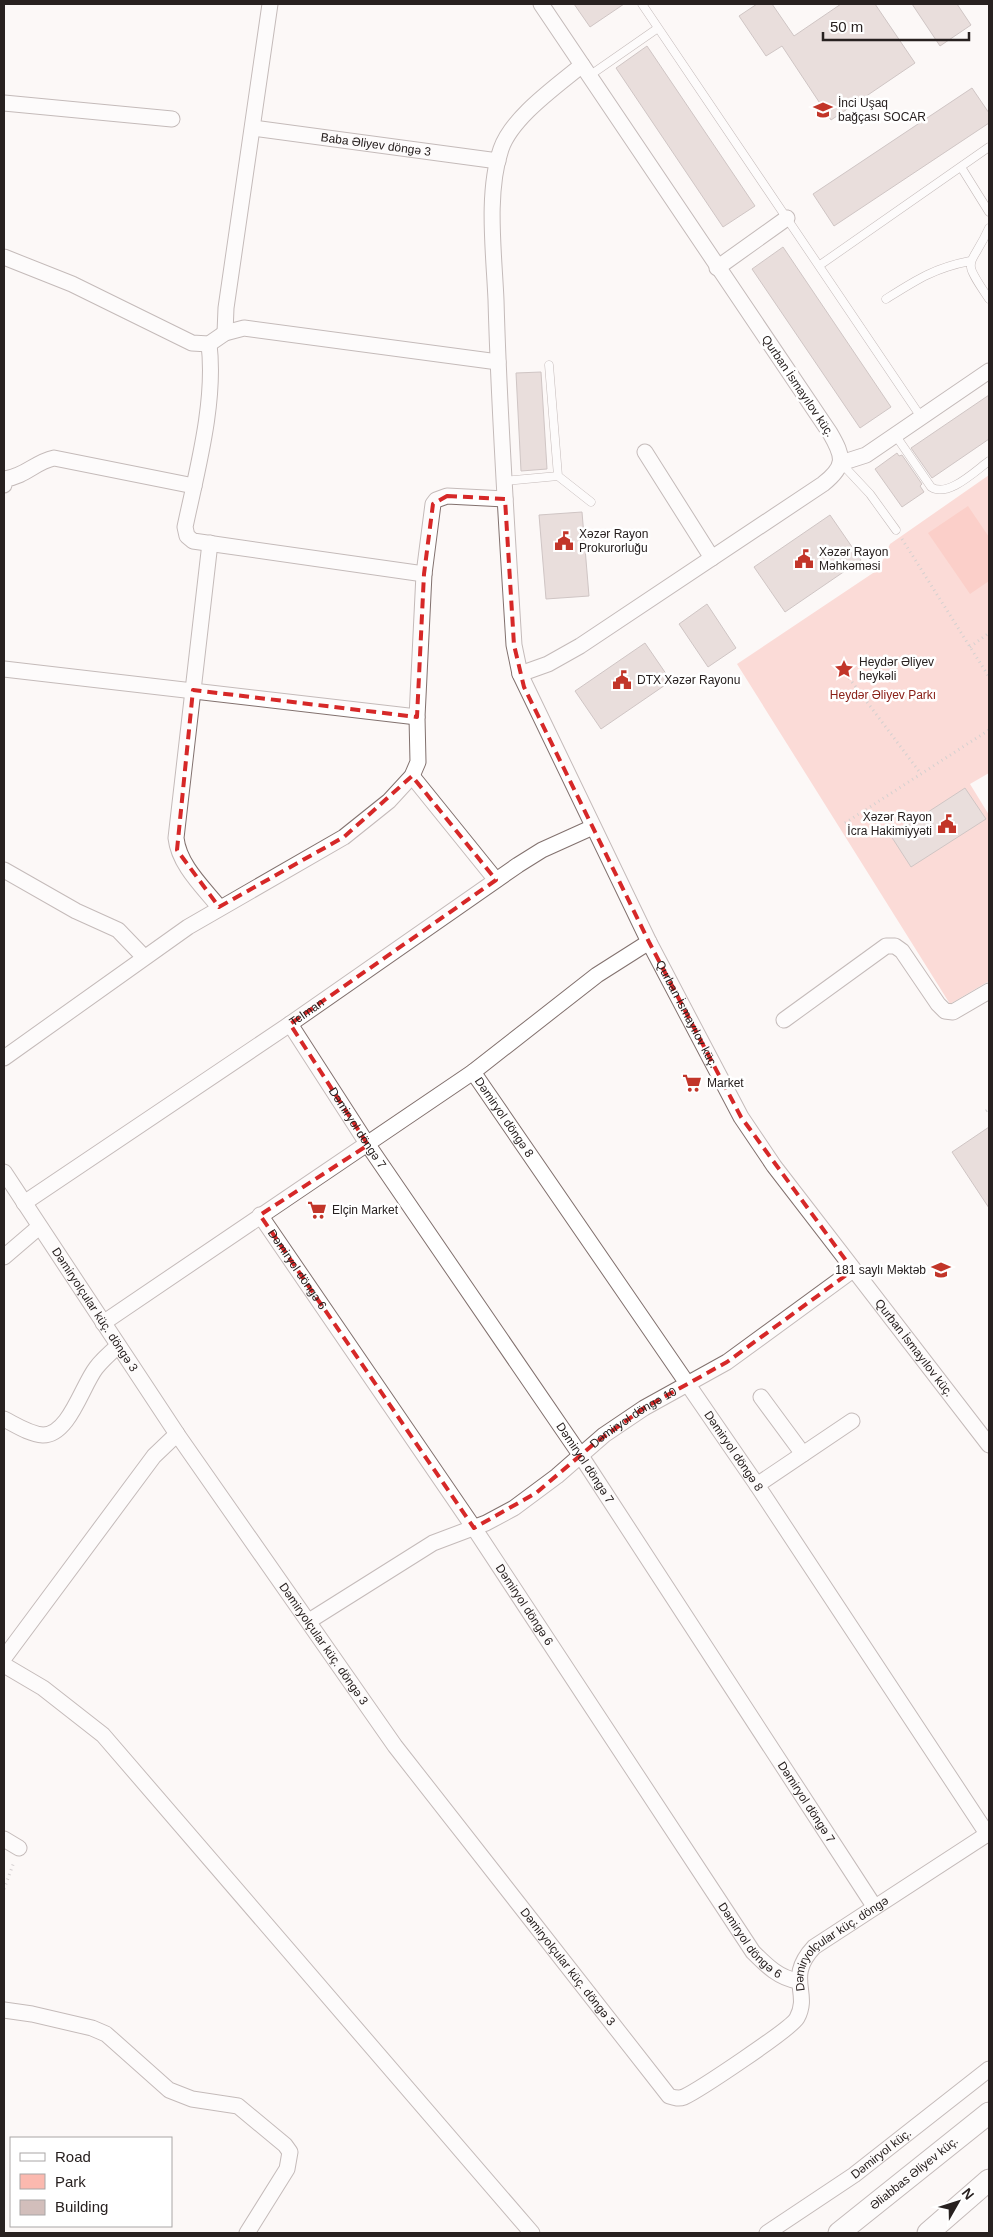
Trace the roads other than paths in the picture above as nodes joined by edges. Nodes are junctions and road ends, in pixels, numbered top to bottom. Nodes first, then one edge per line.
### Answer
1 (270, 4) edge
2 (541, 4) edge
3 (642, 4) edge
4 (658, 28) junction
5 (586, 70) junction
6 (4, 103) edge
7 (172, 119) dead end
8 (253, 128) junction
9 (989, 148) edge
10 (498, 161) junction
11 (961, 167) junction
12 (989, 212) edge
13 (788, 218) junction
14 (989, 228) edge
15 (4, 257) edge
16 (970, 261) junction
17 (820, 265) junction
18 (717, 268) junction
19 (886, 299) dead end
20 (989, 300) edge
21 (225, 333) junction
22 (209, 344) junction
23 (498, 362) junction
24 (549, 365) dead end
25 (989, 371) edge
26 (922, 418) junction
27 (896, 436) junction
28 (645, 452) dead end
29 (989, 461) edge
30 (841, 463) junction
31 (558, 476) junction
32 (4, 481) edge
33 (504, 481) junction
34 (194, 486) junction
35 (505, 499) junction
36 (591, 502) dead end
37 (896, 530) road end
38 (210, 543) junction
39 (712, 558) junction
40 (424, 574) junction
41 (4, 669) edge
42 (520, 674) junction
43 (193, 690) junction
44 (417, 717) junction
45 (412, 776) junction
46 (593, 827) junction
47 (4, 870) edge
48 (496, 880) junction
49 (219, 908) junction
50 (649, 942) junction
51 (144, 957) junction
52 (989, 990) edge
53 (784, 1020) dead end
54 (290, 1024) junction
55 (4, 1058) edge
56 (473, 1072) junction
57 (368, 1144) junction
58 (4, 1172) edge
59 (24, 1203) junction
60 (260, 1215) junction
61 (39, 1227) junction
62 (4, 1257) edge
63 (854, 1270) junction
64 (103, 1323) junction
65 (118, 1346) junction
66 (688, 1384) junction
67 (761, 1397) dead end
68 (4, 1419) edge
69 (852, 1421) dead end
70 (177, 1434) junction
71 (989, 1445) edge
72 (803, 1454) junction
73 (581, 1456) junction
74 (757, 1485) junction
75 (474, 1528) junction
76 (309, 1621) junction
77 (4, 1658) edge
78 (4, 1665) edge
79 (988, 1834) edge
80 (4, 1839) edge
81 (19, 1848) road end
82 (874, 1906) junction
83 (798, 1981) junction
84 (4, 2010) edge
85 (989, 2069) edge
86 (670, 2096) joint
87 (989, 2113) edge
88 (989, 2129) edge
89 (989, 2180) edge
90 (247, 2233) edge
91 (532, 2233) edge
92 (767, 2233) edge
93 (839, 2233) edge
94 (855, 2233) edge
95 (928, 2233) edge

1 - 8 street
2 - 5 street, Qurban İsmayılov küç.
3 - 4 lane
4 - 5 lane
4 - 13 lane
5 - 10 street, Qurban İsmayılov küç.
5 - 18 street, Qurban İsmayılov küç.
6 - 7 street
8 - 10 street, Baba Əliyev döngə 3
8 - 21 street
9 - 11 lane
10 - 23 street, Qurban İsmayılov küç.
11 - 12 lane
11 - 17 lane
13 - 17 lane
13 - 18 street
14 - 16 lane
15 - 22 street
16 - 19 lane
16 - 20 lane
17 - 26 lane
18 - 30 street, Qurban İsmayılov küç.
21 - 22 street
21 - 23 street
22 - 34 street
23 - 33 street, Qurban İsmayılov küç.
24 - 31 lane
25 - 26 street
26 - 27 street
27 - 29 lane
27 - 30 street
28 - 39 street
30 - 37 lane
30 - 39 street
31 - 33 lane
31 - 36 lane
32 - 34 street
33 - 35 street, Qurban İsmayılov küç.
34 - 38 street
35 - 40 street
35 - 42 street, Qurban İsmayılov küç.
38 - 40 street
38 - 43 street
39 - 42 street
40 - 44 street
41 - 43 street
42 - 46 street, Qurban İsmayılov küç.
43 - 44 street
43 - 49 street
44 - 45 street
45 - 48 street
45 - 49 street
46 - 48 street, Telman
46 - 50 street, Qurban İsmayılov küç.
47 - 51 street
48 - 54 street, Telman
49 - 51 street
50 - 56 street
50 - 63 street, Qurban İsmayılov küç.
51 - 55 street
52 - 53 street
54 - 57 street, Dəmiryol döngə 7
54 - 59 street, Telman
56 - 57 street
56 - 66 street, Dəmiryol döngə 8
57 - 60 street
57 - 73 street, Dəmiryol döngə 7
58 - 59 street, Dəmiryolçular küç. döngə 3
59 - 61 street, Dəmiryolçular küç. döngə 3
60 - 64 street
60 - 75 street, Dəmiryol döngə 6
61 - 62 street
61 - 64 street, Dəmiryolçular küç. döngə 3
63 - 66 street, Dəmiryol döngə 10
63 - 71 street, Qurban İsmayılov küç.
64 - 65 street, Dəmiryolçular küç. döngə 3
65 - 68 street
65 - 70 street, Dəmiryolçular küç. döngə 3
66 - 73 street, Dəmiryol döngə 10
66 - 74 street, Dəmiryol döngə 8
67 - 72 street
69 - 72 street
70 - 76 street, Dəmiryolçular küç. döngə 3
70 - 77 street
72 - 74 street
73 - 75 street, Dəmiryol döngə 10
73 - 82 street, Dəmiryol döngə 7
74 - 79 street, Dəmiryol döngə 8
75 - 76 street, Dəmiryol döngə 10
75 - 83 street, Dəmiryol döngə 6
76 - 86 street, Dəmiryolçular küç. döngə 3
78 - 91 street
79 - 82 street, Dəmiryolçular küç. döngə
80 - 81 street
82 - 83 street, Dəmiryolçular küç. döngə
83 - 86 street, Dəmiryolçular küç. döngə
84 - 90 street
85 - 92 street, Dəmiryol küç.
87 - 93 main road, Əliabbas Əliyev küç.
88 - 94 main road
89 - 95 main road

